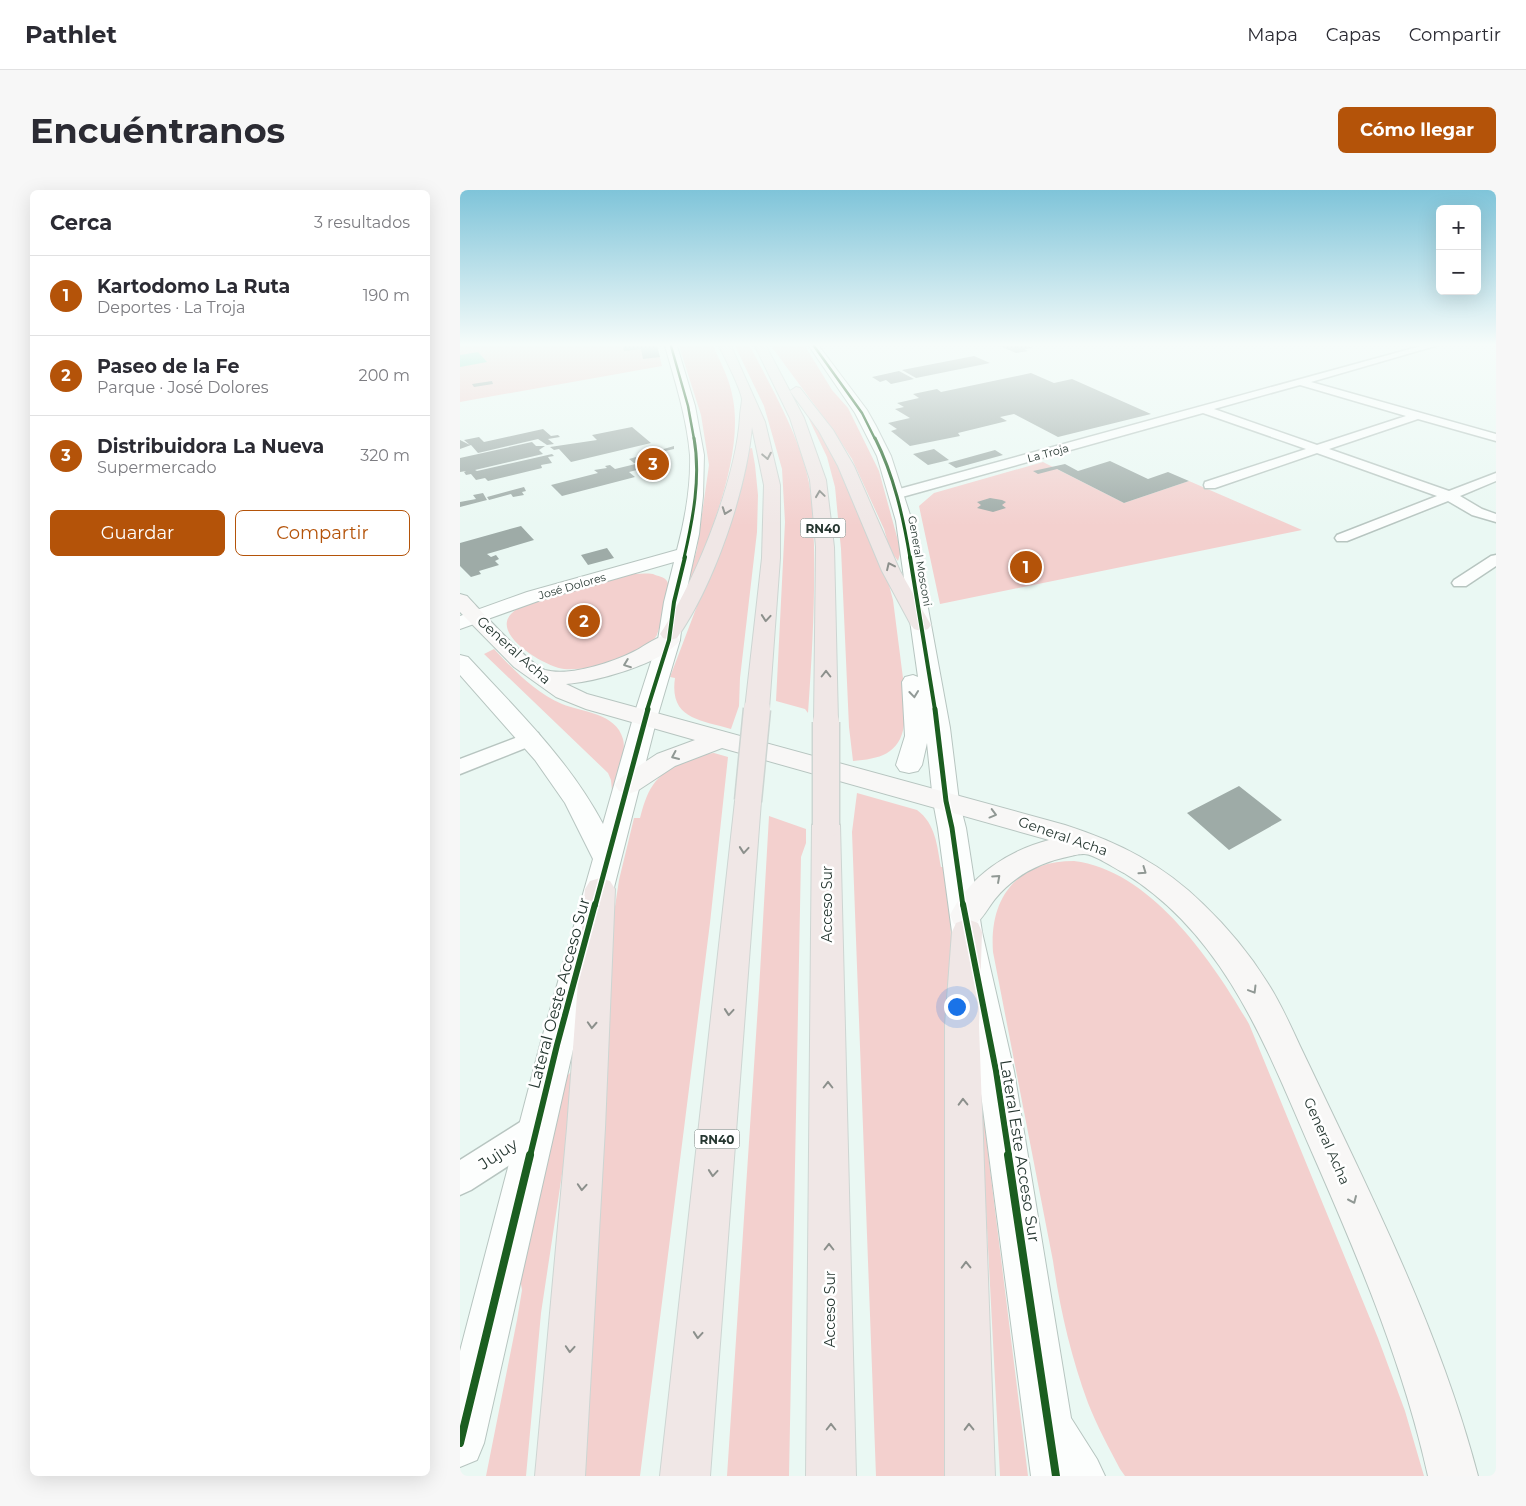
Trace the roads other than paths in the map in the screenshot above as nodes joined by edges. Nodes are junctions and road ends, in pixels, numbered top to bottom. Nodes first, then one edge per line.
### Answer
1 (688, 406) edge
2 (747, 406) edge
3 (751, 406) edge
4 (791, 406) edge
5 (808, 406) edge
6 (857, 406) edge
7 (1214, 406) edge
8 (1383, 406) edge
9 (1203, 409) junction
10 (1417, 416) junction
11 (1496, 438) edge
12 (1317, 449) junction
13 (1496, 477) edge
14 (1210, 485) dead end
15 (897, 494) junction
16 (1450, 496) junction
17 (1496, 518) edge
18 (1342, 538) dead end
19 (686, 553) junction
20 (1496, 558) edge
21 (1460, 583) dead end
22 (909, 587) junction
23 (460, 600) edge
24 (468, 620) edge
25 (669, 637) junction
26 (460, 662) edge
27 (539, 676) junction
28 (645, 718) junction
29 (938, 728) junction
30 (531, 738) junction
31 (721, 739) junction
32 (909, 765) junction
33 (460, 767) edge
34 (881, 783) junction
35 (628, 785) junction
36 (946, 801) junction
37 (1089, 842) junction
38 (603, 874) junction
39 (966, 923) junction
40 (536, 1130) junction
41 (460, 1179) edge
42 (1048, 1424) junction
43 (460, 1443) edge
44 (560, 1476) edge
45 (685, 1476) edge
46 (831, 1476) edge
47 (970, 1476) edge
48 (1056, 1476) edge
49 (1080, 1476) edge
50 (1453, 1476) edge

1 - 19 street
2 -> 25 highway
3 -> 45 highway, RN40, bridge
46 -> 4 highway, Acceso Sur / RN40, bridge
22 -> 5 highway
6 - 15 street, General Mosconi
7 - 9 street, La Troja
8 - 10 street
9 - 12 street
9 - 15 street, La Troja
10 - 11 street
10 - 12 street
12 - 14 street
12 - 16 street
13 - 16 street
15 - 22 street, General Mosconi
16 - 17 street
16 - 18 street
19 - 24 street, José Dolores
19 - 25 street
20 - 21 street
22 - 29 street, General Mosconi
22 -> 32 street, General Mosconi
23 - 24 main road, General Acha
24 - 27 main road, General Acha
25 -> 27 main road
25 - 28 street, Lateral Oeste Acceso Sur
26 - 30 street
27 - 28 main road, General Acha
28 - 31 main road, General Acha
28 - 35 street, Lateral Oeste Acceso Sur
29 - 32 street
29 - 36 street, General Mosconi
30 - 33 street
30 - 38 street
31 - 34 main road, General Acha
31 -> 35 main road
32 - 34 street
34 - 36 main road, General Acha
35 - 38 street, Lateral Oeste Acceso Sur
36 -> 37 main road, General Acha
36 - 39 street, Lateral Este Acceso Sur
39 -> 37 main road
37 -> 50 main road, General Acha
38 - 40 street, Lateral Oeste Acceso Sur
38 -> 44 highway
39 - 42 street, Lateral Este Acceso Sur
47 -> 39 highway
40 - 41 street, Jujuy
40 - 43 street, Lateral Oeste Acceso Sur
42 - 48 street, Lateral Este Acceso Sur
42 - 49 street

